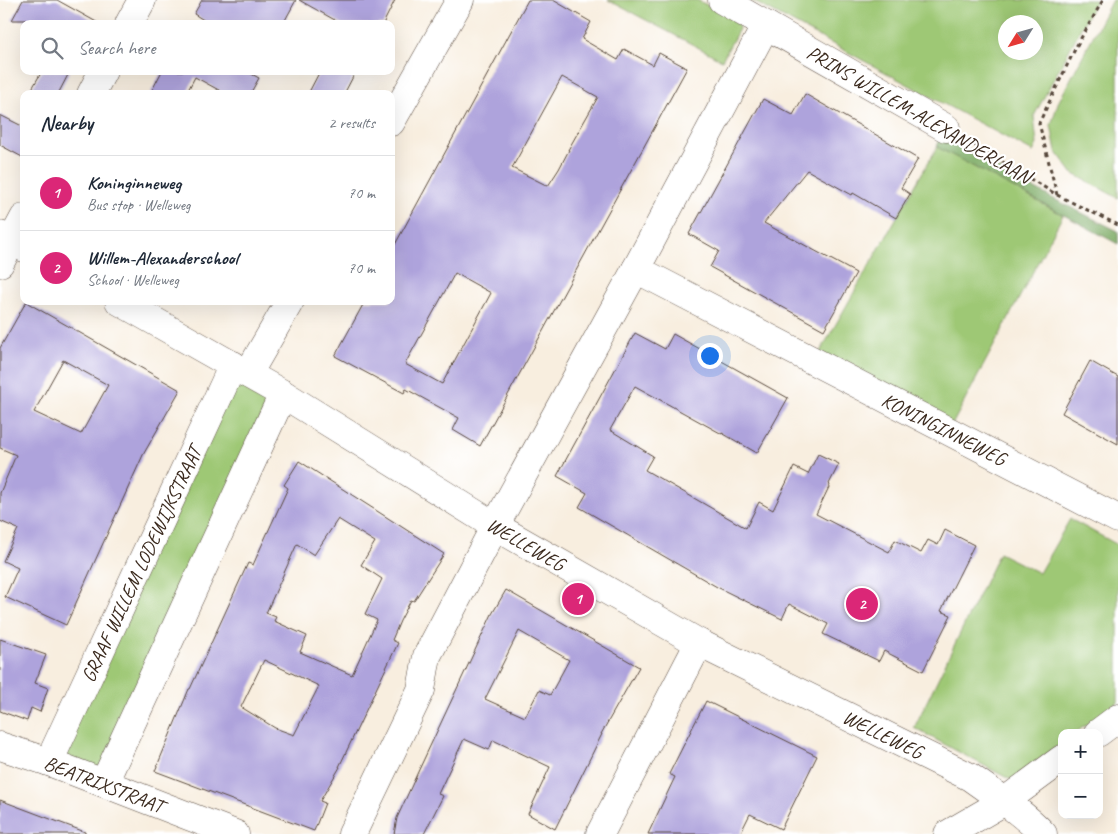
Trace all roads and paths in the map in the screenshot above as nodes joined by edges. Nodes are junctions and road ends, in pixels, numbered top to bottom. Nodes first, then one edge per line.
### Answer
1 (142, 0) edge
2 (460, 0) edge
3 (722, 0) edge
4 (1103, 0) edge
5 (131, 20) edge
6 (766, 25) junction
7 (101, 75) edge
8 (93, 90) edge
9 (395, 115) edge
10 (946, 128) joint
11 (1057, 195) junction
12 (1118, 225) edge
13 (636, 269) junction
14 (126, 305) edge
15 (287, 305) edge
16 (241, 370) junction
17 (283, 394) junction
18 (1118, 519) edge
19 (495, 526) junction
20 (699, 643) junction
21 (1118, 718) edge
22 (1103, 729) edge
23 (0, 746) edge
24 (49, 762) junction
25 (1058, 762) edge
26 (104, 783) junction
27 (1004, 801) junction
28 (235, 834) edge
29 (352, 834) edge
30 (600, 834) edge
31 (948, 834) edge
32 (1043, 834) edge

1 - 5 street
2 - 9 street
3 - 6 street, PRINS WILLEM-ALEXANDERLAAN
4 - 11 path
6 - 10 street, PRINS WILLEM-ALEXANDERLAAN
6 - 13 street
7 - 8 street
10 - 11 path, PRINS WILLEM-ALEXANDERLAAN
11 - 12 path, PRINS WILLEM-ALEXANDERLAAN
13 - 18 street, KONINGINNEWEG
13 - 19 street
14 - 16 street, WELLEWEG
15 - 16 street, GRAAF WILLEM LODEWIJKSTRAAT
16 - 17 street, WELLEWEG
16 - 24 street, GRAAF WILLEM LODEWIJKSTRAAT
17 - 19 street, WELLEWEG
17 - 26 street
19 - 20 street, WELLEWEG
19 - 29 street
20 - 27 street, WELLEWEG
20 - 30 street
21 - 22 street
23 - 24 street, BEATRIXSTRAAT
24 - 26 street, BEATRIXSTRAAT
25 - 27 street
26 - 28 street, BEATRIXSTRAAT
27 - 31 street
27 - 32 street, WELLEWEG

